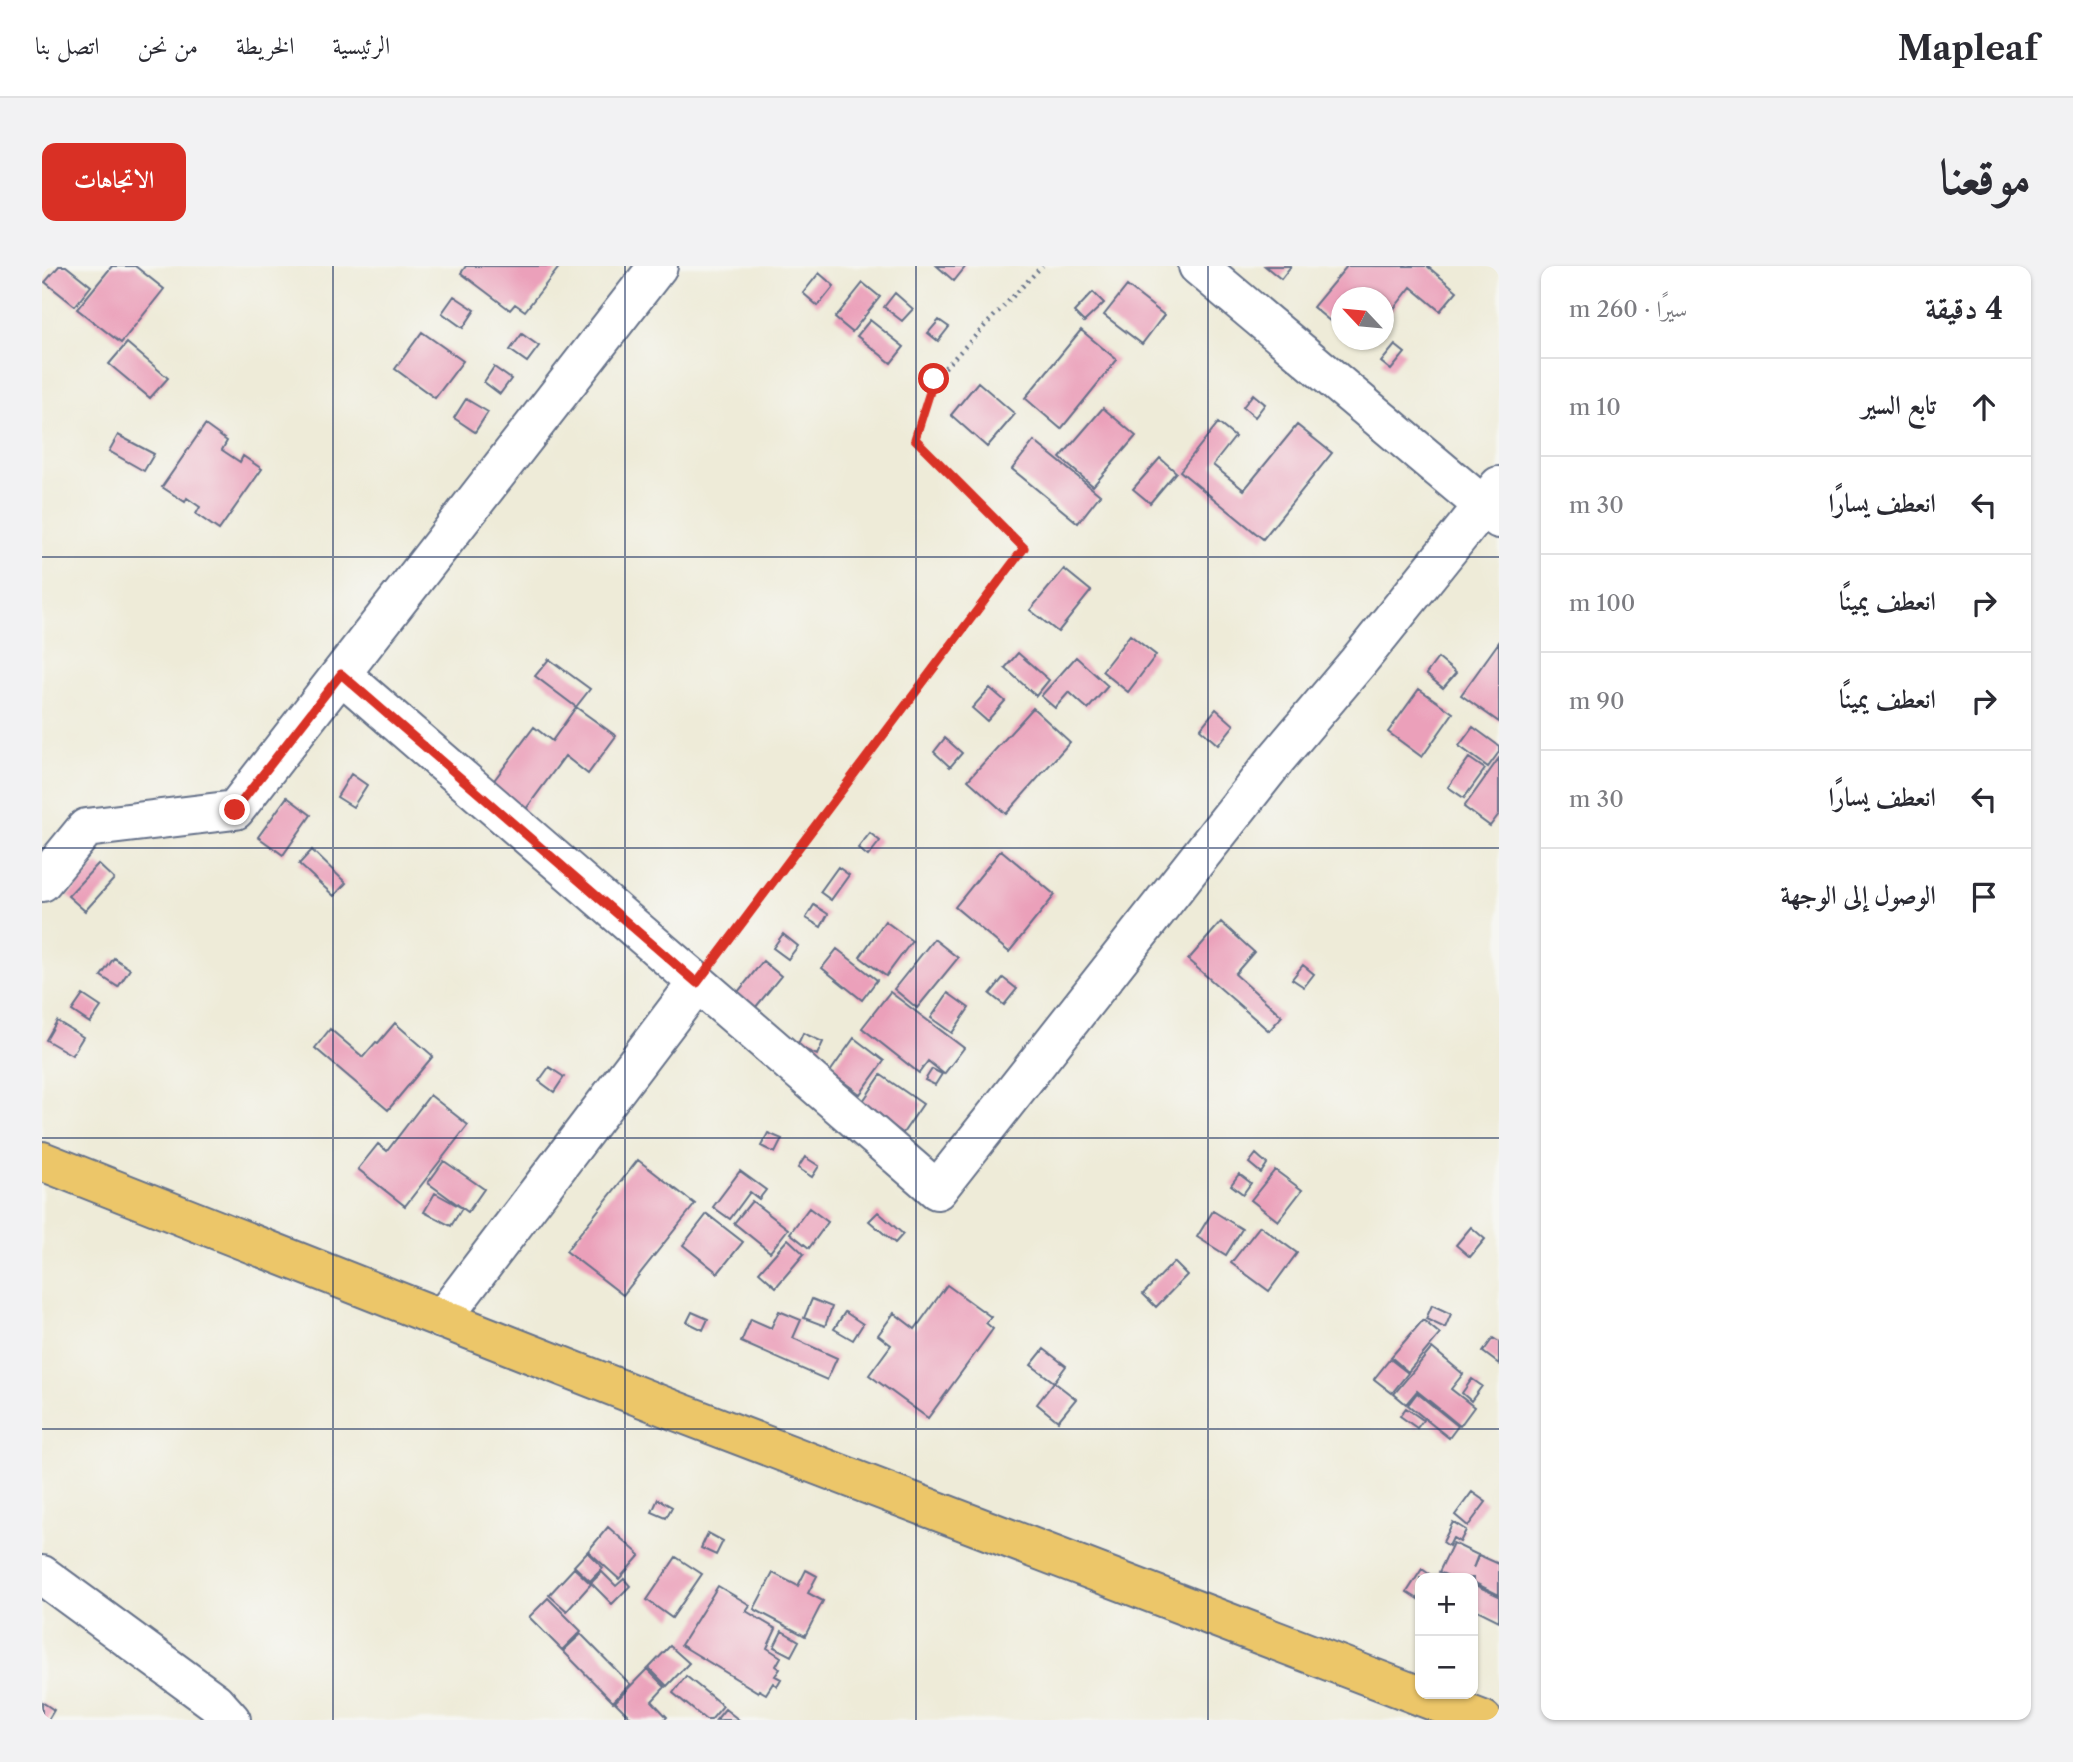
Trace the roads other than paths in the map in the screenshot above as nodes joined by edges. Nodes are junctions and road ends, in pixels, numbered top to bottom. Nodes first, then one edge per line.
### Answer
1 (658, 266) edge
2 (1198, 266) edge
3 (1494, 504) edge
4 (341, 674) junction
5 (42, 882) edge
6 (697, 983) junction
7 (42, 1161) edge
8 (442, 1319) junction
9 (42, 1575) edge
10 (223, 1717) edge
11 (1483, 1720) edge

1 - 4 street
2 - 3 street
3 - 6 street
4 - 5 street
4 - 6 street
6 - 8 street
7 - 8 main road
8 - 11 main road
9 - 10 street

